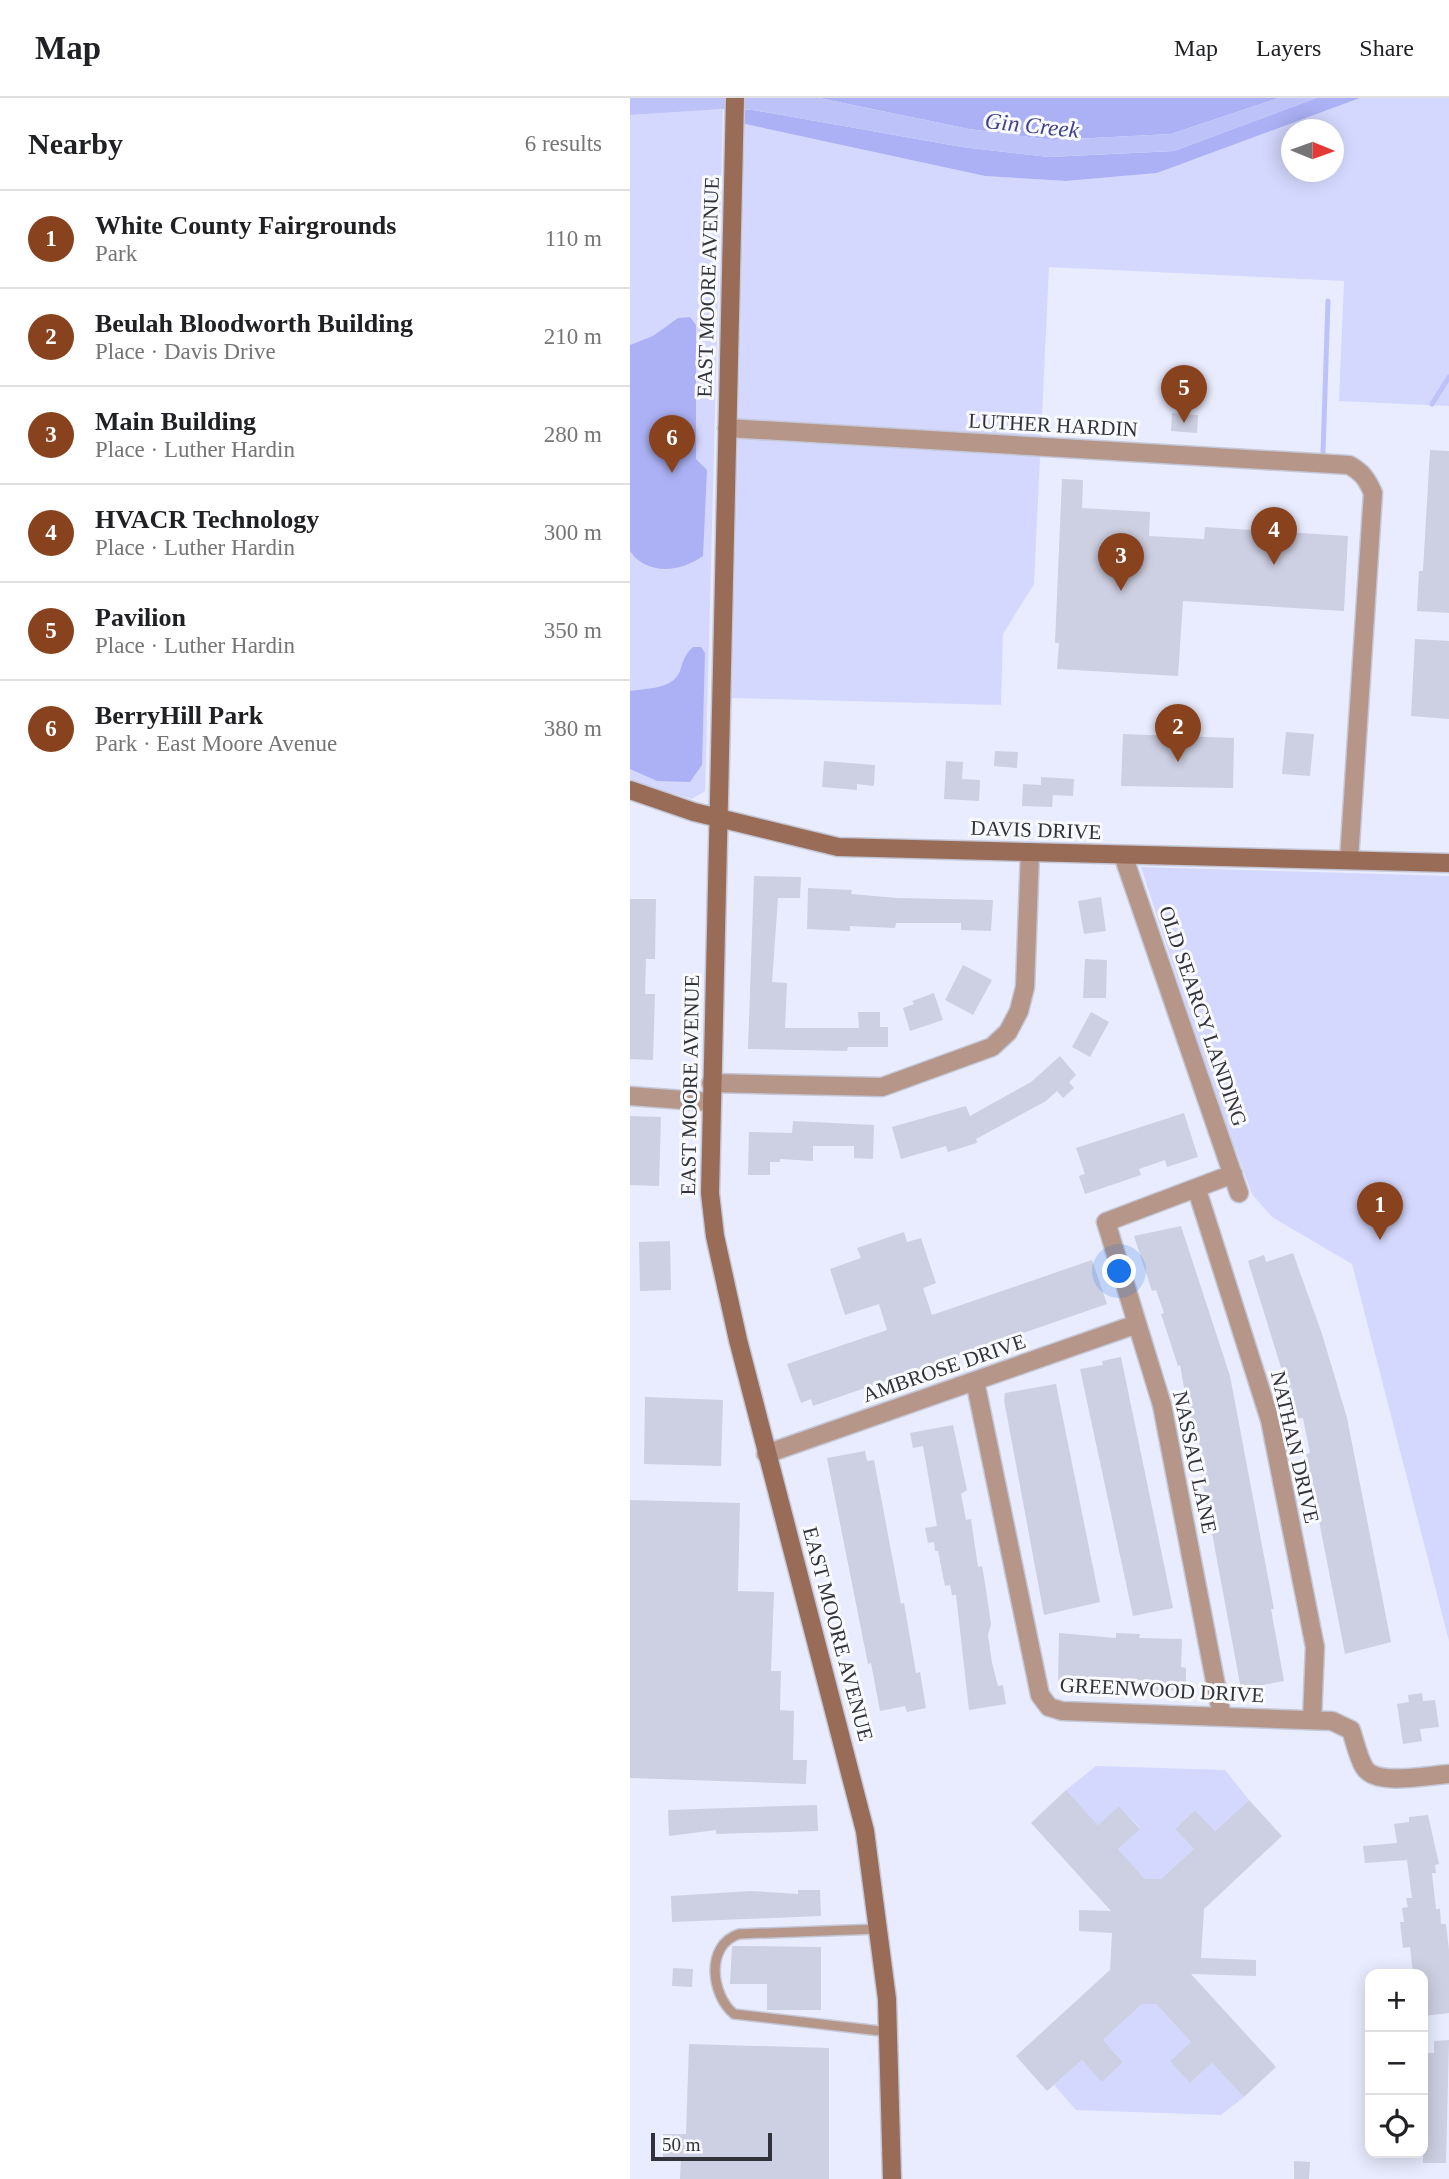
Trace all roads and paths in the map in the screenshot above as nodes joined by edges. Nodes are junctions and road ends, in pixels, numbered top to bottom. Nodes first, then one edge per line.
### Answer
1 (735, 98) edge
2 (727, 428) junction
3 (630, 790) edge
4 (718, 817) junction
5 (1030, 852) junction
6 (1124, 855) junction
7 (1349, 860) junction
8 (1449, 863) edge
9 (711, 1083) junction
10 (630, 1096) edge
11 (710, 1102) junction
12 (1233, 1174) junction
13 (1197, 1191) junction
14 (1239, 1193) dead end
15 (1138, 1324) junction
16 (975, 1381) junction
17 (766, 1454) junction
18 (1222, 1717) junction
19 (1312, 1720) junction
20 (1449, 1774) edge
21 (880, 1929) junction
22 (889, 2032) junction
23 (892, 2179) edge

1 - 2 street, EAST MOORE AVENUE
2 - 4 street, EAST MOORE AVENUE
2 - 7 street, LUTHER HARDIN
3 - 4 street, DAVIS DRIVE
4 - 5 street, DAVIS DRIVE
4 - 9 street, EAST MOORE AVENUE
5 - 6 street, DAVIS DRIVE
5 - 9 street
6 - 7 street, DAVIS DRIVE
6 - 12 street, OLD SEARCY LANDING
7 - 8 street, DAVIS DRIVE
9 - 11 street, EAST MOORE AVENUE
10 - 11 street
11 - 17 street, EAST MOORE AVENUE
12 - 13 street
12 - 14 street, OLD SEARCY LANDING
13 - 15 street, NASSAU LANE
13 - 19 street, NATHAN DRIVE
15 - 16 street, AMBROSE DRIVE
15 - 18 street, NASSAU LANE
16 - 17 street, AMBROSE DRIVE
16 - 18 street, GREENWOOD DRIVE
17 - 21 street, EAST MOORE AVENUE
18 - 19 street, GREENWOOD DRIVE
19 - 20 street, GREENWOOD DRIVE
21 - 22 street, EAST MOORE AVENUE
21 - 22 lane
22 - 23 street, EAST MOORE AVENUE

